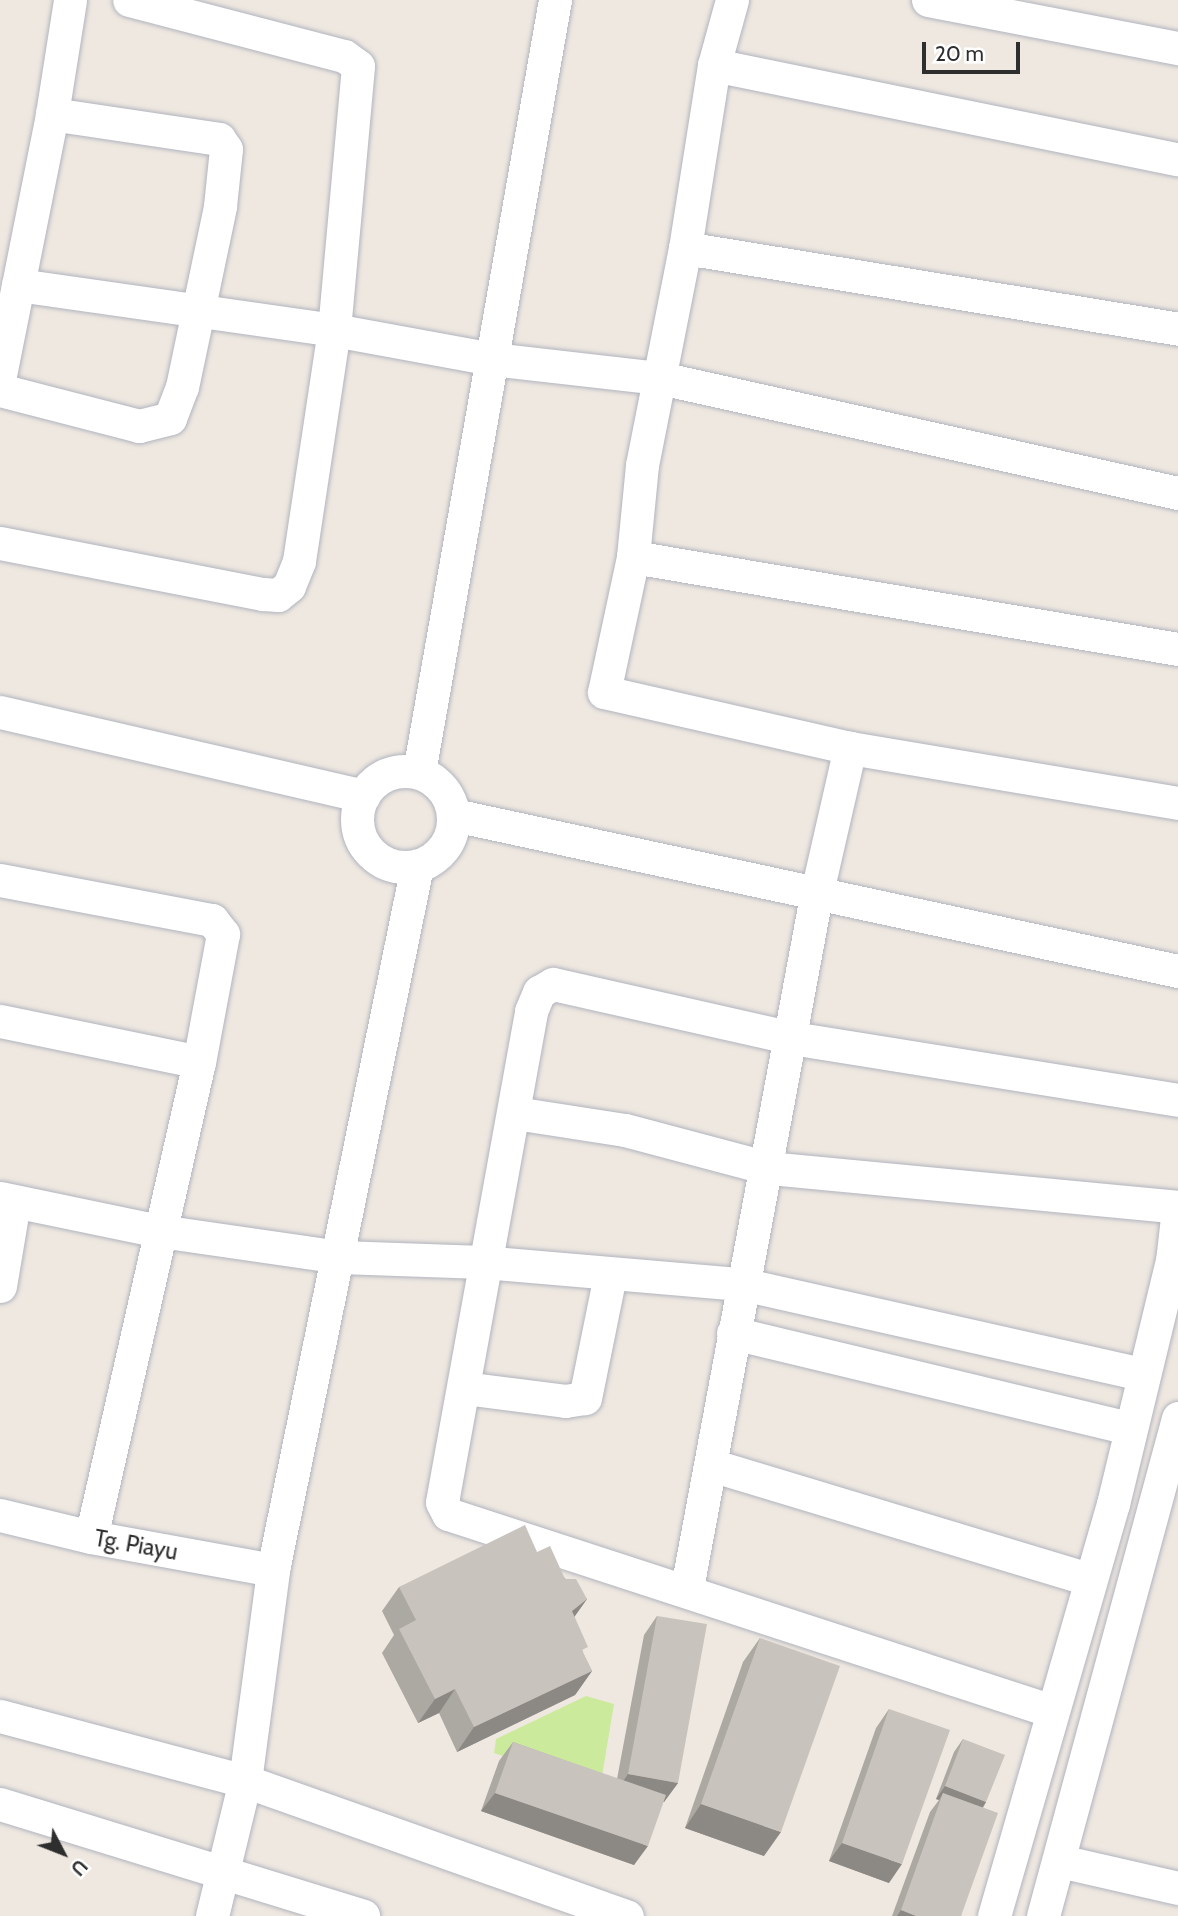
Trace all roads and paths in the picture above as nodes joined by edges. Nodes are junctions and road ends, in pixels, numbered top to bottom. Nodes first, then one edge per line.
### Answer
1 (69, 0) edge
2 (129, 0) edge
3 (555, 0) edge
4 (732, 0) edge
5 (928, 0) edge
6 (1178, 48) edge
7 (714, 65) junction
8 (52, 114) junction
9 (1178, 159) edge
10 (685, 248) junction
11 (18, 285) junction
12 (197, 310) junction
13 (1178, 329) edge
14 (334, 330) junction
15 (492, 359) junction
16 (0, 375) edge
17 (660, 378) junction
18 (0, 390) edge
19 (1178, 493) edge
20 (0, 543) edge
21 (632, 557) junction
22 (1178, 649) edge
23 (0, 712) edge
24 (850, 748) junction
25 (419, 772) junction
26 (363, 796) junction
27 (1178, 803) edge
28 (454, 815) junction
29 (417, 866) junction
30 (0, 880) edge
31 (817, 896) junction
32 (1178, 971) edge
33 (0, 1021) edge
34 (792, 1038) junction
35 (199, 1062) junction
36 (1178, 1100) edge
37 (515, 1113) junction
38 (768, 1168) junction
39 (7, 1200) edge
40 (1178, 1208) edge
41 (160, 1231) junction
42 (340, 1257) junction
43 (483, 1262) junction
44 (1175, 1262) edge
45 (610, 1275) junction
46 (742, 1284) junction
47 (0, 1286) edge
48 (733, 1333) junction
49 (1141, 1374) junction
50 (464, 1388) junction
51 (1178, 1418) edge
52 (1130, 1427) junction
53 (711, 1465) junction
54 (0, 1515) edge
55 (91, 1537) junction
56 (273, 1570) junction
57 (1089, 1579) junction
58 (687, 1588) junction
59 (1052, 1711) junction
60 (0, 1716) edge
61 (245, 1781) junction
62 (0, 1804) edge
63 (1060, 1861) junction
64 (220, 1870) junction
65 (1178, 1888) edge
66 (212, 1916) edge
67 (363, 1916) edge
68 (627, 1916) edge
69 (995, 1916) edge
70 (1043, 1916) edge

1 - 8 street
2 - 14 street
3 - 15 street
4 - 7 street
5 - 6 street
7 - 9 street
7 - 10 street
8 - 11 street
8 - 12 street
10 - 13 street
10 - 17 street
11 - 12 street
11 - 16 street
12 - 14 street
12 - 18 street
14 - 15 street
14 - 20 street
15 - 17 street
15 - 25 street
17 - 19 street
17 - 21 street
21 - 22 street
21 - 24 street
23 - 26 street
24 - 27 street
24 - 31 street
25 - 26 street
25 - 28 street
26 - 29 street
28 - 29 street
28 - 31 street
29 - 42 street
30 - 35 street
31 - 32 street
31 - 34 street
33 - 35 street
34 - 36 street
34 - 37 street
34 - 38 street
35 - 41 street
37 - 38 street
37 - 43 street
38 - 40 street
38 - 46 street
39 - 41 street
39 - 47 street
40 - 44 street
41 - 42 street
41 - 55 street
42 - 43 street
42 - 56 street
43 - 45 street
43 - 50 street
44 - 49 street
45 - 46 street
45 - 50 street
46 - 48 street
46 - 49 street
48 - 52 street
48 - 53 street
49 - 52 street
50 - 58 street
51 - 63 street
52 - 57 street
53 - 57 street
53 - 58 street
54 - 55 street, Tg. Piayu
55 - 56 street, Tg. Piayu
56 - 61 street
57 - 59 street
58 - 59 street
59 - 69 street
60 - 61 street
61 - 64 street
61 - 68 street
62 - 64 street
63 - 65 street
63 - 70 street
64 - 66 street
64 - 67 street

